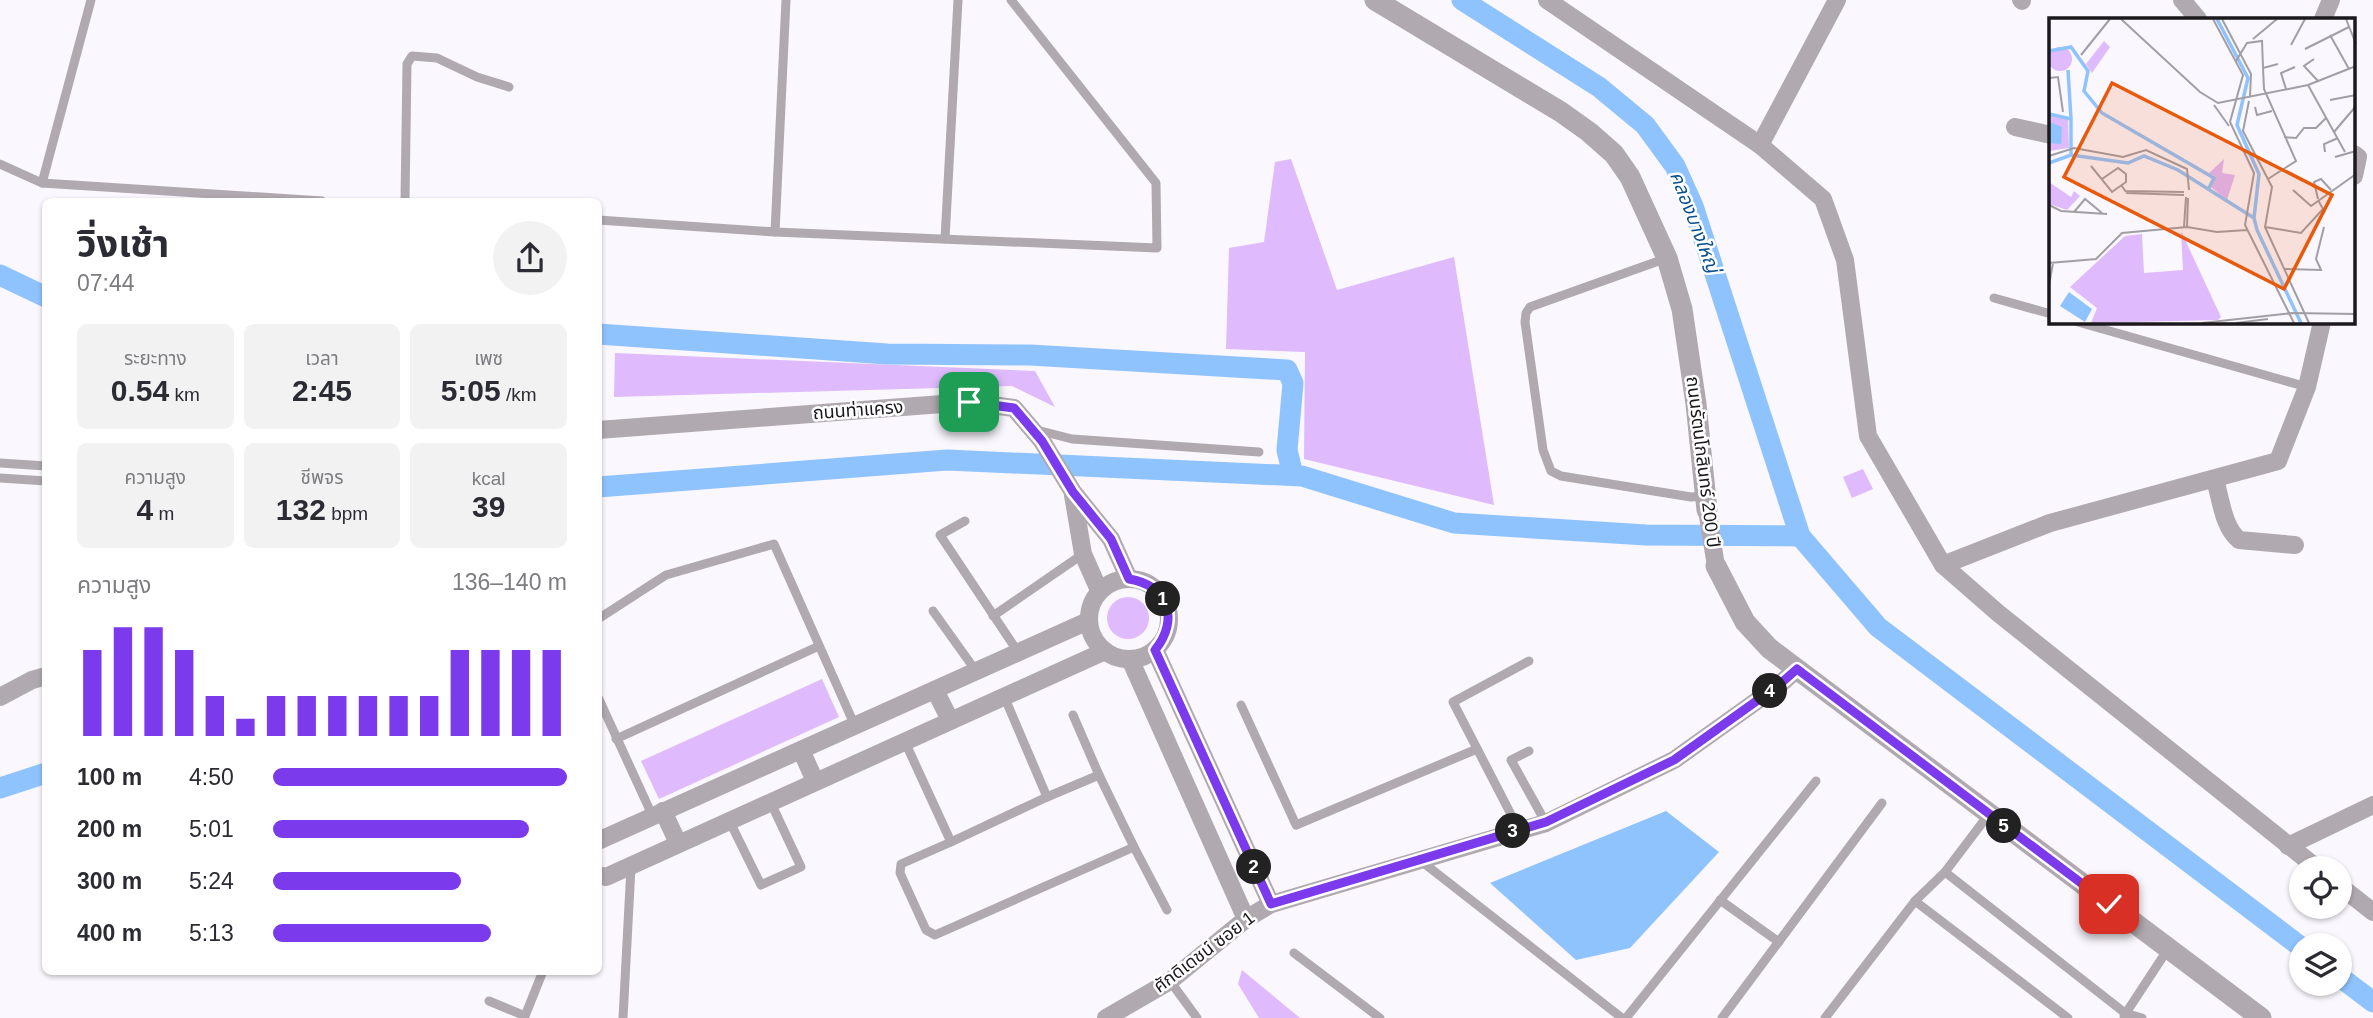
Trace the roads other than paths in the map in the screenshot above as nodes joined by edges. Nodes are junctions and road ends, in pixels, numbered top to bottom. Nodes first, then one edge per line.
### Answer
1 (91, 0) edge
2 (786, 0) edge
3 (958, 0) edge
4 (1011, 0) edge
5 (1376, 0) edge
6 (1547, 0) edge
7 (1837, 0) edge
8 (2182, 0) edge
9 (2331, 0) edge
10 (2197, 18) edge
11 (2323, 18) edge
12 (509, 87) dead end
13 (2015, 127) dead end
14 (2049, 135) edge
15 (1760, 145) junction
16 (0, 163) edge
17 (41, 183) junction
18 (275, 198) edge
19 (405, 198) edge
20 (602, 220) edge
21 (775, 232) junction
22 (945, 239) junction
23 (1667, 258) junction
24 (1994, 298) dead end
25 (2049, 313) edge
26 (2085, 324) edge
27 (2322, 324) edge
28 (2307, 387) junction
29 (602, 430) edge
30 (1037, 435) junction
31 (1259, 452) dead end
32 (0, 463) edge
33 (42, 466) edge
34 (0, 478) edge
35 (2215, 480) junction
36 (42, 481) edge
37 (1073, 492) junction
38 (1707, 503) junction
39 (965, 520) dead end
40 (2295, 545) dead end
41 (1083, 554) junction
42 (1942, 565) junction
43 (1716, 566) joint
44 (1129, 579) junction
45 (1099, 590) junction
46 (933, 611) dead end
47 (993, 615) junction
48 (602, 616) edge
49 (1088, 621) junction
50 (819, 646) junction
51 (1155, 650) junction
52 (1105, 651) junction
53 (1018, 653) junction
54 (1130, 659) junction
55 (1530, 661) dead end
56 (1797, 669) junction
57 (976, 671) junction
58 (42, 677) edge
59 (935, 690) junction
60 (1004, 696) junction
61 (0, 697) edge
62 (1241, 705) dead end
63 (602, 707) edge
64 (1073, 715) dead end
65 (950, 720) junction
66 (855, 726) junction
67 (616, 739) junction
68 (904, 741) junction
69 (1477, 749) junction
70 (802, 750) junction
71 (1530, 751) dead end
72 (1098, 775) junction
73 (815, 781) junction
74 (1816, 781) dead end
75 (1047, 797) junction
76 (770, 801) junction
77 (1882, 803) dead end
78 (2373, 805) edge
79 (658, 814) junction
80 (1989, 814) junction
81 (729, 820) junction
82 (1546, 822) junction
83 (1518, 830) junction
84 (602, 839) edge
85 (951, 842) junction
86 (678, 843) junction
87 (2288, 846) junction
88 (1134, 847) junction
89 (2301, 856) edge
90 (1419, 860) junction
91 (631, 865) junction
92 (1945, 872) junction
93 (602, 876) edge
94 (2352, 895) edge
95 (1720, 900) junction
96 (1914, 901) junction
97 (1271, 904) junction
98 (1167, 910) dead end
99 (2373, 912) edge
100 (1246, 919) junction
101 (1779, 942) junction
102 (2168, 949) junction
103 (1294, 953) dead end
104 (541, 975) edge
105 (1170, 981) junction
106 (489, 1001) dead end
107 (2124, 1016) edge
108 (624, 1018) edge
109 (1106, 1018) edge
110 (1197, 1018) edge
111 (1380, 1018) edge
112 (1624, 1018) edge
113 (1722, 1018) edge
114 (1825, 1018) edge
115 (2068, 1018) edge
116 (2142, 1018) edge
117 (2261, 1018) edge

1 - 17 lane
2 - 21 lane
3 - 22 lane
4 - 22 lane
5 - 23 street, ถนนรัตนโกสินทร์ 200 ปี
6 - 15 street
7 - 15 street
8 - 10 street
9 - 11 street
12 - 19 lane
13 - 14 street
15 - 42 street
16 - 17 lane
17 - 18 lane
20 - 21 lane
21 - 22 lane
23 - 38 street, ถนนรัตนโกสินทร์ 200 ปี
23 - 38 lane
24 - 25 lane
26 - 28 lane
27 - 28 street
28 - 35 street
29 - 30 street, ถนนท่าแครง
30 - 31 lane
30 - 37 street, ถนนท่าแครง
32 - 33 lane
34 - 36 lane
35 - 40 street
35 - 42 street
37 - 41 street, ถนนท่าแครง
37 - 44 street, ถนนท่าแครง
38 - 43 street, ถนนรัตนโกสินทร์ 200 ปี
39 - 47 lane
41 - 45 street, ถนนท่าแครง
41 - 47 lane
42 - 87 street
43 - 56 street, ถนนรัตนโกสินทร์ 200 ปี
44 - 45 street
44 - 51 street
45 - 49 street
46 - 57 lane
47 - 53 lane
48 - 50 lane
49 - 52 street
49 - 53 street
50 - 66 lane
50 - 67 lane
51 - 54 street
51 - 97 street
52 - 54 street
52 - 60 street
53 - 57 street
54 - 100 street
55 - 69 lane
56 - 80 street, ถนนรัตนโกสินทร์ 200 ปี
56 - 82 street, ศักดิเดชน์ ซอย 1
57 - 59 street
58 - 61 street
59 - 65 street
59 - 66 street
60 - 65 street
60 - 75 lane
62 - 69 lane
63 - 67 lane
64 - 72 lane
65 - 68 street
66 - 70 street
67 - 79 lane
68 - 73 street
68 - 85 lane
69 - 83 lane
70 - 73 street
70 - 79 street
71 - 82 lane
72 - 75 lane
72 - 88 lane
73 - 76 street
74 - 95 lane
75 - 85 lane
76 - 81 street
76 - 81 lane
77 - 101 lane
78 - 87 street
79 - 84 street
79 - 86 street
80 - 92 lane
80 - 102 street, ถนนรัตนโกสินทร์ 200 ปี
81 - 86 street
82 - 83 street, ศักดิเดชน์ ซอย 1
83 - 90 street, ศักดิเดชน์ ซอย 1
85 - 88 lane
86 - 91 street
87 - 89 street
88 - 98 lane
90 - 97 street, ศักดิเดชน์ ซอย 1
90 - 112 lane
91 - 93 street
91 - 108 lane
92 - 96 lane
92 - 107 lane
94 - 99 street
95 - 101 lane
95 - 112 lane
96 - 114 lane
96 - 115 lane
97 - 100 street, ศักดิเดชน์ ซอย 1
100 - 105 street, ศักดิเดชน์ ซอย 1
101 - 113 lane
102 - 107 lane
102 - 117 street, ถนนรัตนโกสินทร์ 200 ปี
103 - 111 lane
104 - 106 lane
105 - 109 street, ศักดิเดชน์ ซอย 1
105 - 110 lane
107 - 116 lane

